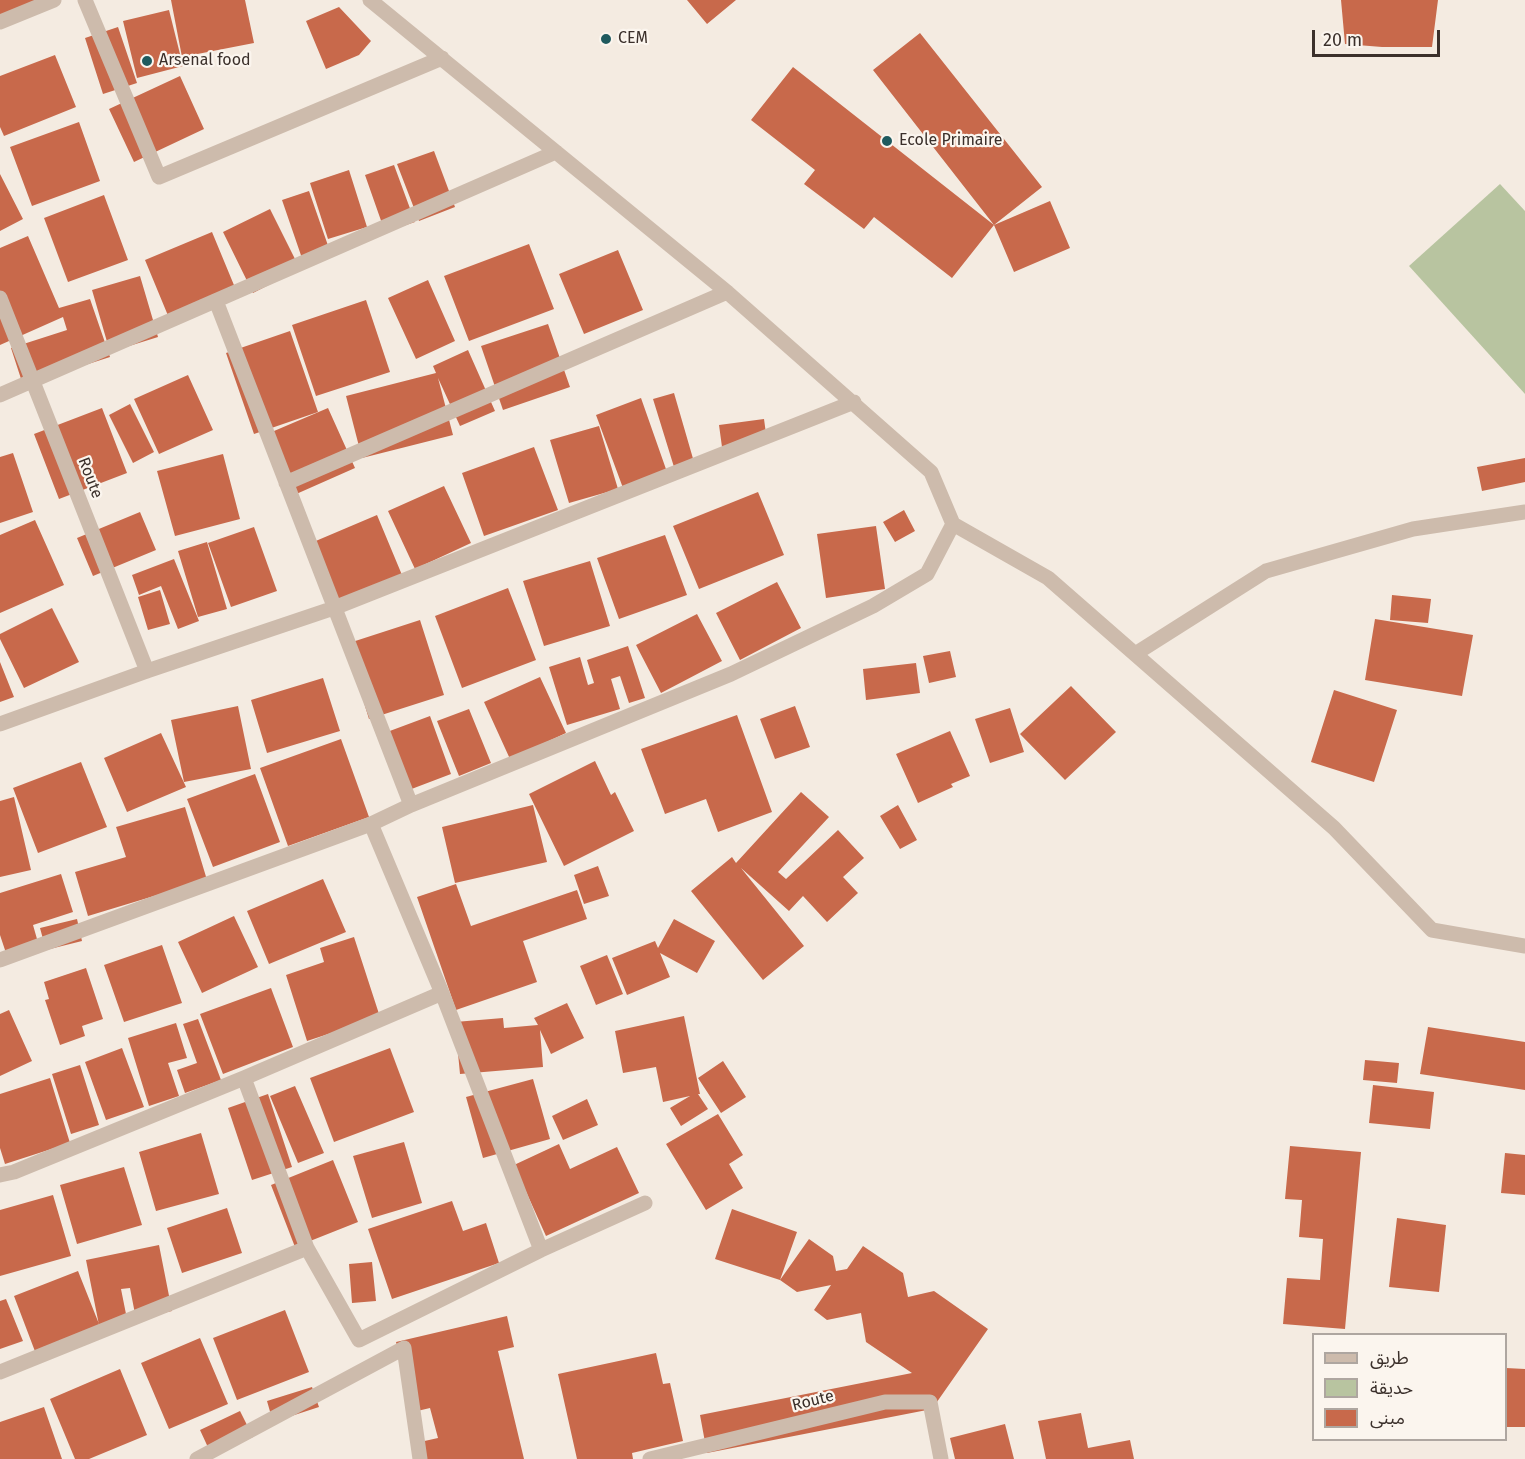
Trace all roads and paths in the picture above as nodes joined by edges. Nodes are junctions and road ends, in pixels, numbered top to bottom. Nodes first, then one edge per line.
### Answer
1 (54, 0) edge
2 (85, 0) edge
3 (370, 0) edge
4 (0, 22) edge
5 (442, 58) junction
6 (556, 152) junction
7 (727, 292) junction
8 (0, 298) edge
9 (216, 301) junction
10 (33, 381) junction
11 (0, 395) edge
12 (854, 402) junction
13 (286, 483) junction
14 (1525, 512) edge
15 (953, 524) junction
16 (334, 608) junction
17 (1135, 654) junction
18 (147, 671) junction
19 (0, 724) edge
20 (411, 805) junction
21 (371, 824) junction
22 (1525, 946) edge
23 (0, 960) edge
24 (442, 993) junction
25 (244, 1078) junction
26 (0, 1175) edge
27 (645, 1203) dead end
28 (307, 1248) junction
29 (541, 1250) junction
30 (0, 1372) edge
31 (197, 1459) edge
32 (420, 1459) edge
33 (650, 1459) edge
34 (940, 1459) edge

1 - 4 street
2 - 5 street
3 - 5 street
5 - 6 street
6 - 7 street
6 - 9 street
7 - 12 street
7 - 13 street
8 - 10 street, Route
9 - 10 street
9 - 13 street
10 - 11 street
10 - 18 street, Route
12 - 15 street
12 - 16 street
13 - 16 street
14 - 17 street
15 - 17 street
15 - 20 street
16 - 18 street
16 - 20 street
17 - 22 street
18 - 19 street
20 - 21 street
21 - 23 street
21 - 24 street
24 - 25 street
24 - 29 street
25 - 26 street
25 - 28 street
27 - 29 street
28 - 29 street
28 - 30 street
31 - 32 street
33 - 34 street, Route

